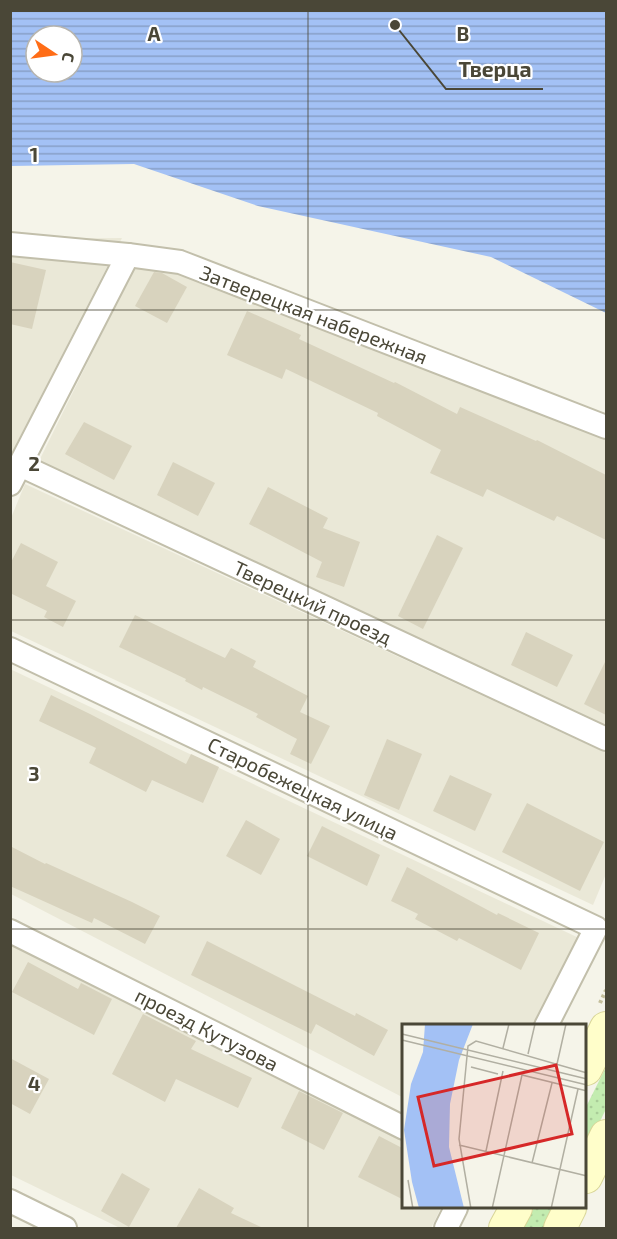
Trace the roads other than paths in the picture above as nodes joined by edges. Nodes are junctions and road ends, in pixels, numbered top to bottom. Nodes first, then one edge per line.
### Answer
1 (10, 244) edge
2 (128, 255) junction
3 (606, 427) edge
4 (15, 475) edge
5 (10, 649) edge
6 (606, 739) edge
7 (10, 931) edge
8 (547, 1024) edge
9 (606, 1028) edge
10 (587, 1065) edge
11 (402, 1127) edge
12 (606, 1136) edge
13 (587, 1174) edge
14 (10, 1202) edge
15 (456, 1209) edge
16 (516, 1209) edge
17 (570, 1209) edge
18 (65, 1228) edge
19 (446, 1228) edge
20 (506, 1228) edge
21 (560, 1228) edge

1 - 2 street, Затверецкая набережная
2 - 3 street, Затверецкая набережная
2 - 4 street
4 - 6 street, Тверецкий проезд
5 - 8 street, Старобежецкая улица
7 - 11 street, проезд Кутузова
9 - 10 main road
12 - 13 main road
14 - 18 street
15 - 19 street
16 - 20 main road
17 - 21 main road

